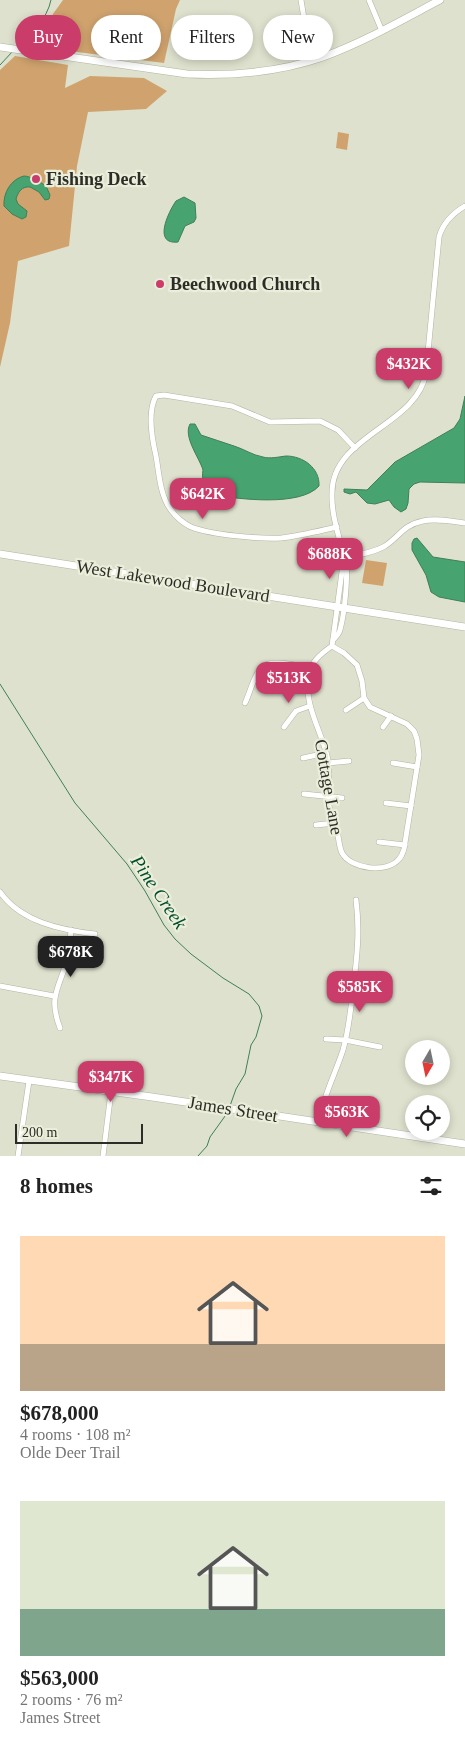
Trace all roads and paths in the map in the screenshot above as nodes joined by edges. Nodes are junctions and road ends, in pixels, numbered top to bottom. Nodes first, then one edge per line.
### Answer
1 (301, 0) edge
2 (369, 0) edge
3 (440, 0) edge
4 (304, 15) edge
5 (382, 31) junction
6 (4, 48) edge
7 (333, 52) edge
8 (311, 60) edge
9 (465, 206) edge
10 (355, 448) junction
11 (465, 523) edge
12 (337, 527) junction
13 (0, 554) edge
14 (344, 557) junction
15 (340, 607) junction
16 (465, 627) edge
17 (332, 646) junction
18 (310, 670) junction
19 (364, 698) junction
20 (245, 704) dead end
21 (310, 706) junction
22 (346, 710) dead end
23 (391, 716) junction
24 (284, 727) dead end
25 (383, 728) dead end
26 (326, 754) junction
27 (303, 758) dead end
28 (350, 761) dead end
29 (328, 763) junction
30 (393, 763) dead end
31 (417, 767) junction
32 (304, 794) dead end
33 (328, 796) junction
34 (342, 798) dead end
35 (386, 803) dead end
36 (411, 806) junction
37 (335, 823) junction
38 (316, 825) dead end
39 (379, 842) dead end
40 (405, 846) junction
41 (0, 892) edge
42 (356, 900) dead end
43 (71, 930) junction
44 (95, 934) dead end
45 (0, 986) edge
46 (54, 996) junction
47 (60, 1028) dead end
48 (326, 1039) dead end
49 (345, 1040) junction
50 (380, 1047) dead end
51 (0, 1076) edge
52 (29, 1080) junction
53 (111, 1092) junction
54 (320, 1123) junction
55 (465, 1144) edge
56 (18, 1156) edge
57 (103, 1156) edge

1 - 4 street
2 - 5 street
3 - 5 street
5 - 7 street
6 - 8 street
9 - 10 street
10 - 12 street
10 - 12 street
11 - 14 street
12 - 14 street
13 - 15 street, West Lakewood Boulevard
14 - 15 street
15 - 16 street, West Lakewood Boulevard
15 - 17 street
17 - 18 street
17 - 19 street
18 - 20 street
18 - 21 street, Cottage Lane
19 - 22 street
19 - 23 street
21 - 24 street
21 - 26 street, Cottage Lane
23 - 25 street
23 - 31 street
26 - 27 street
26 - 29 street, Cottage Lane
28 - 29 street
29 - 33 street, Cottage Lane
30 - 31 street
31 - 36 street
32 - 33 street
33 - 34 street
33 - 37 street, Cottage Lane
35 - 36 street
36 - 40 street
37 - 38 street
37 - 40 street, Cottage Lane
39 - 40 street
41 - 43 street
42 - 49 street
43 - 44 street
43 - 46 street
45 - 46 street
46 - 47 street
48 - 49 street
49 - 50 street
49 - 54 street
51 - 52 street, James Street
52 - 53 street, James Street
52 - 56 street
53 - 54 street, James Street
53 - 57 street
54 - 55 street, James Street

